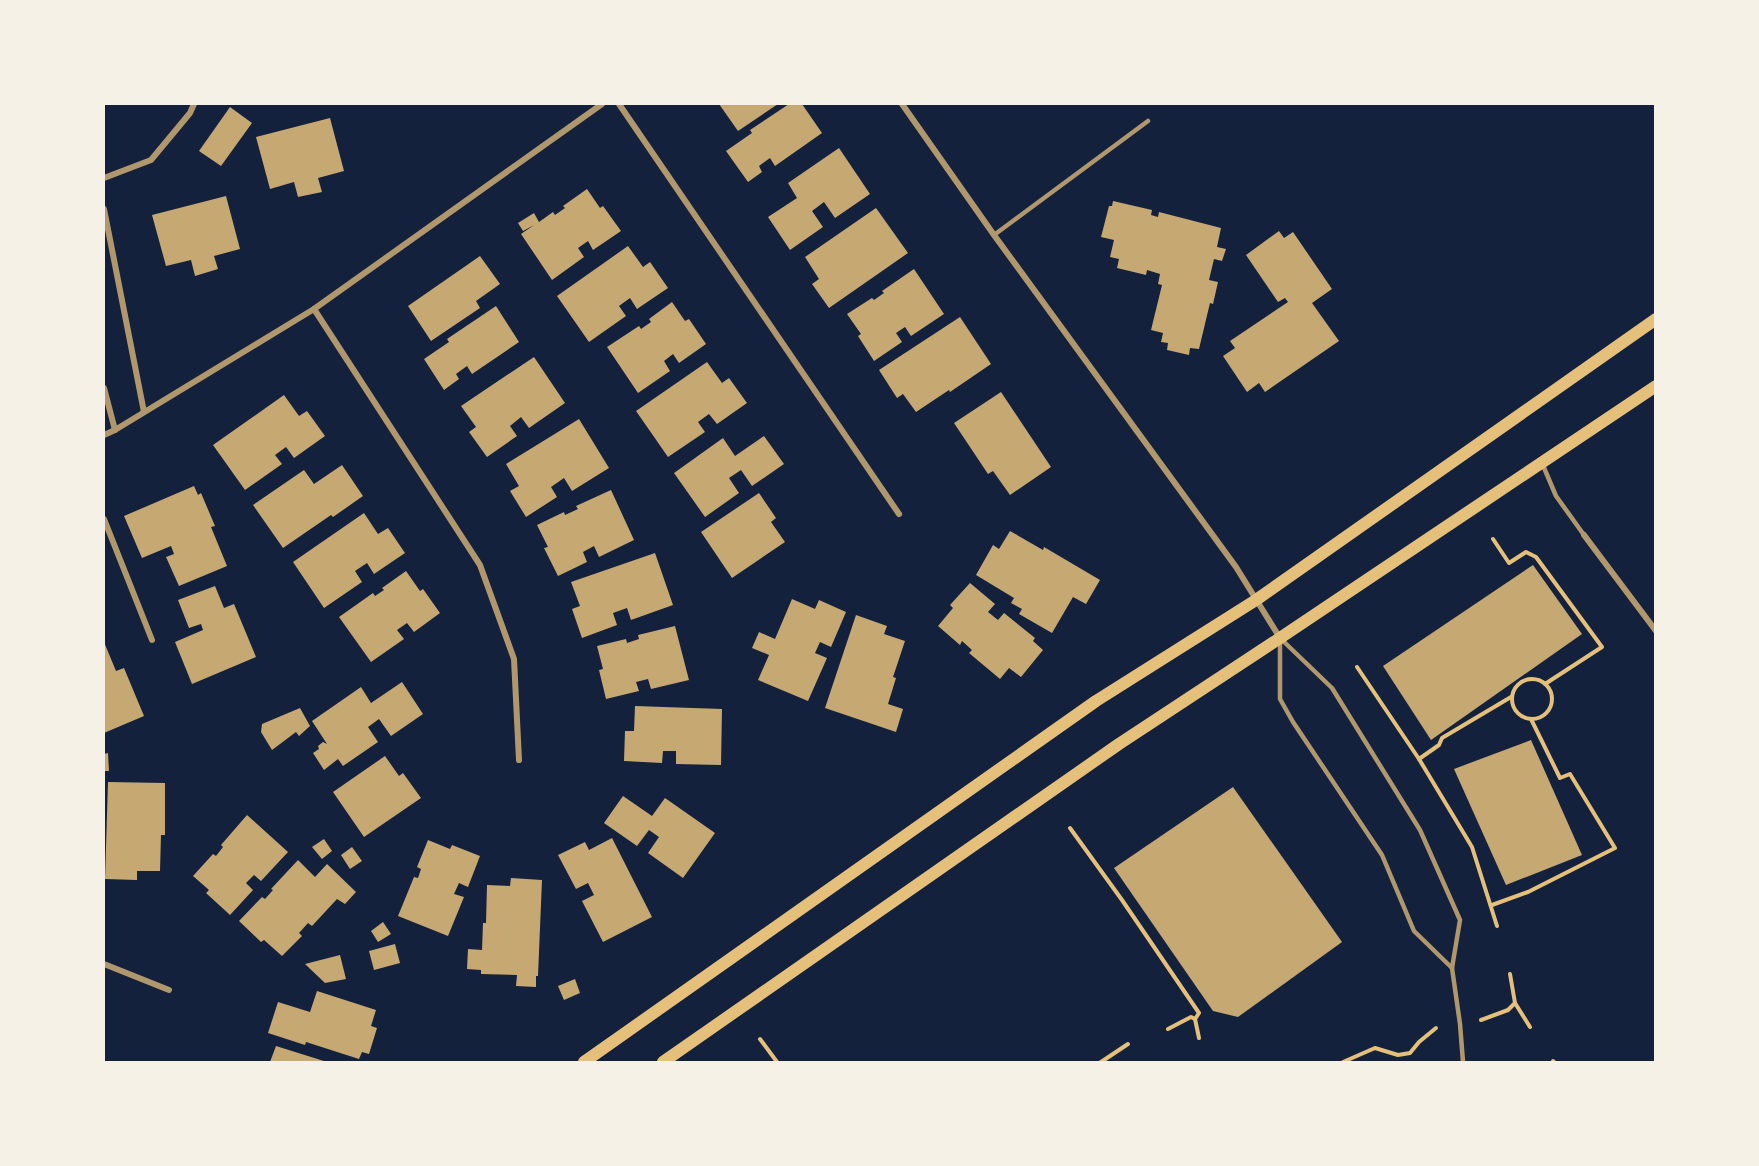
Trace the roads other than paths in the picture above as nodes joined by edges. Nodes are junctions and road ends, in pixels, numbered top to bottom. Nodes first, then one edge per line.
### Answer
1 (194, 104) edge
2 (602, 104) edge
3 (618, 104) edge
4 (902, 104) edge
5 (1148, 121) dead end
6 (104, 178) edge
7 (104, 209) edge
8 (994, 235) junction
9 (314, 309) junction
10 (1656, 319) edge
11 (1656, 386) edge
12 (104, 388) edge
13 (144, 412) junction
14 (115, 430) junction
15 (104, 435) edge
16 (1541, 462) junction
17 (899, 514) dead end
18 (104, 519) edge
19 (1584, 535) joint
20 (1256, 600) junction
21 (1656, 631) edge
22 (1280, 638) junction
23 (152, 640) dead end
24 (519, 760) dead end
25 (104, 964) edge
26 (1452, 968) junction
27 (169, 990) dead end
28 (584, 1062) edge
29 (663, 1062) edge
30 (1463, 1062) edge

1 - 6 street
2 - 9 street
3 - 17 street
4 - 8 street
5 - 8 lane
7 - 13 street
8 - 20 street
9 - 13 street
9 - 24 street
10 - 20 main road
11 - 16 main road
12 - 14 street
13 - 14 street
14 - 15 street
16 - 19 lane
16 - 22 main road
18 - 23 street
19 - 21 street
20 - 22 street
20 - 28 main road
22 - 26 lane
22 - 26 lane
22 - 29 main road
25 - 27 street
26 - 30 lane

